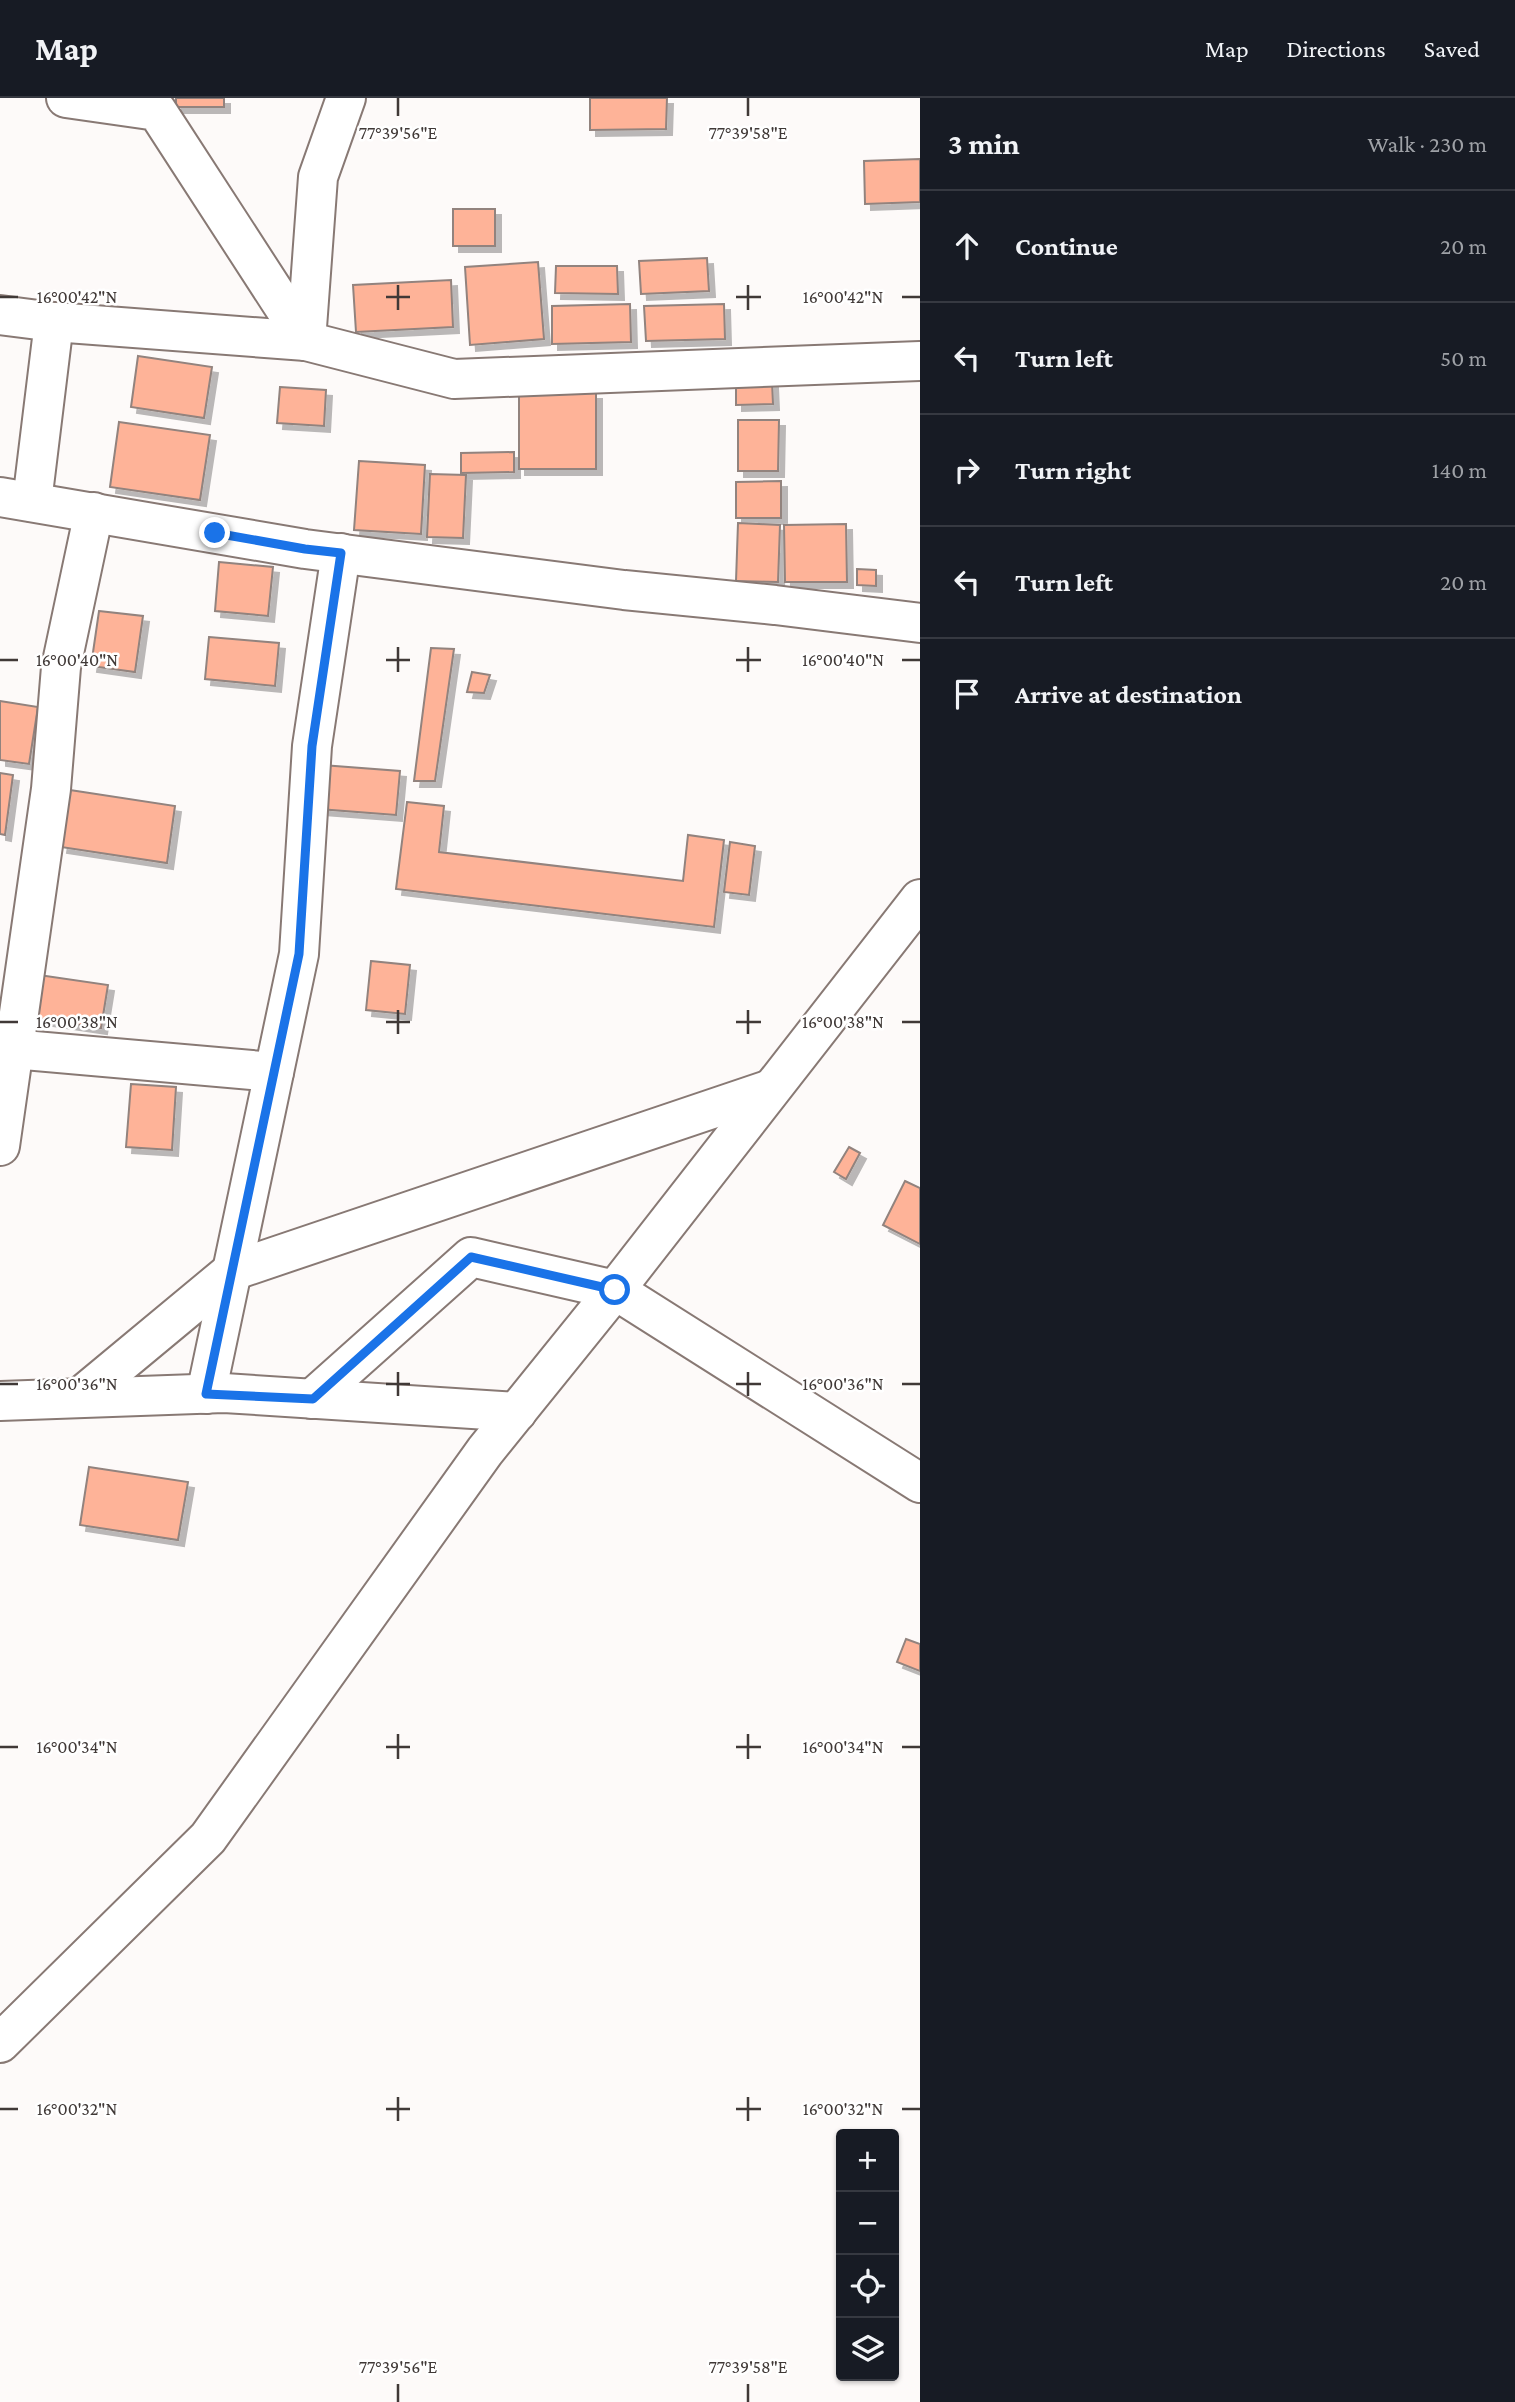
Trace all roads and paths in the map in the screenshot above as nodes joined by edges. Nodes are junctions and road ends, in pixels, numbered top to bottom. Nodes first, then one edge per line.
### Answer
1 (65, 98) edge
2 (346, 98) edge
3 (0, 315) edge
4 (54, 323) junction
5 (306, 341) junction
6 (920, 361) edge
7 (16, 499) edge
8 (94, 512) junction
9 (341, 553) junction
10 (920, 623) edge
11 (913, 924) edge
12 (7, 1050) edge
13 (274, 1073) junction
14 (771, 1089) junction
15 (0, 1146) edge
16 (232, 1271) junction
17 (615, 1290) junction
18 (206, 1394) junction
19 (79, 1398) junction
20 (313, 1399) junction
21 (0, 1401) edge
22 (517, 1412) junction
23 (920, 1483) edge
24 (0, 2043) edge

1 - 5 street
2 - 5 street
3 - 4 street
4 - 5 street
4 - 7 street
5 - 6 street
7 - 8 street
8 - 9 street
8 - 12 street
9 - 10 street
9 - 13 street
11 - 14 street
12 - 13 street
12 - 15 street
13 - 16 street
14 - 16 street
14 - 17 street
16 - 18 street
16 - 19 street
17 - 20 street
17 - 22 street
17 - 23 street
18 - 19 street
18 - 20 street
19 - 21 street
20 - 22 street
22 - 24 street

